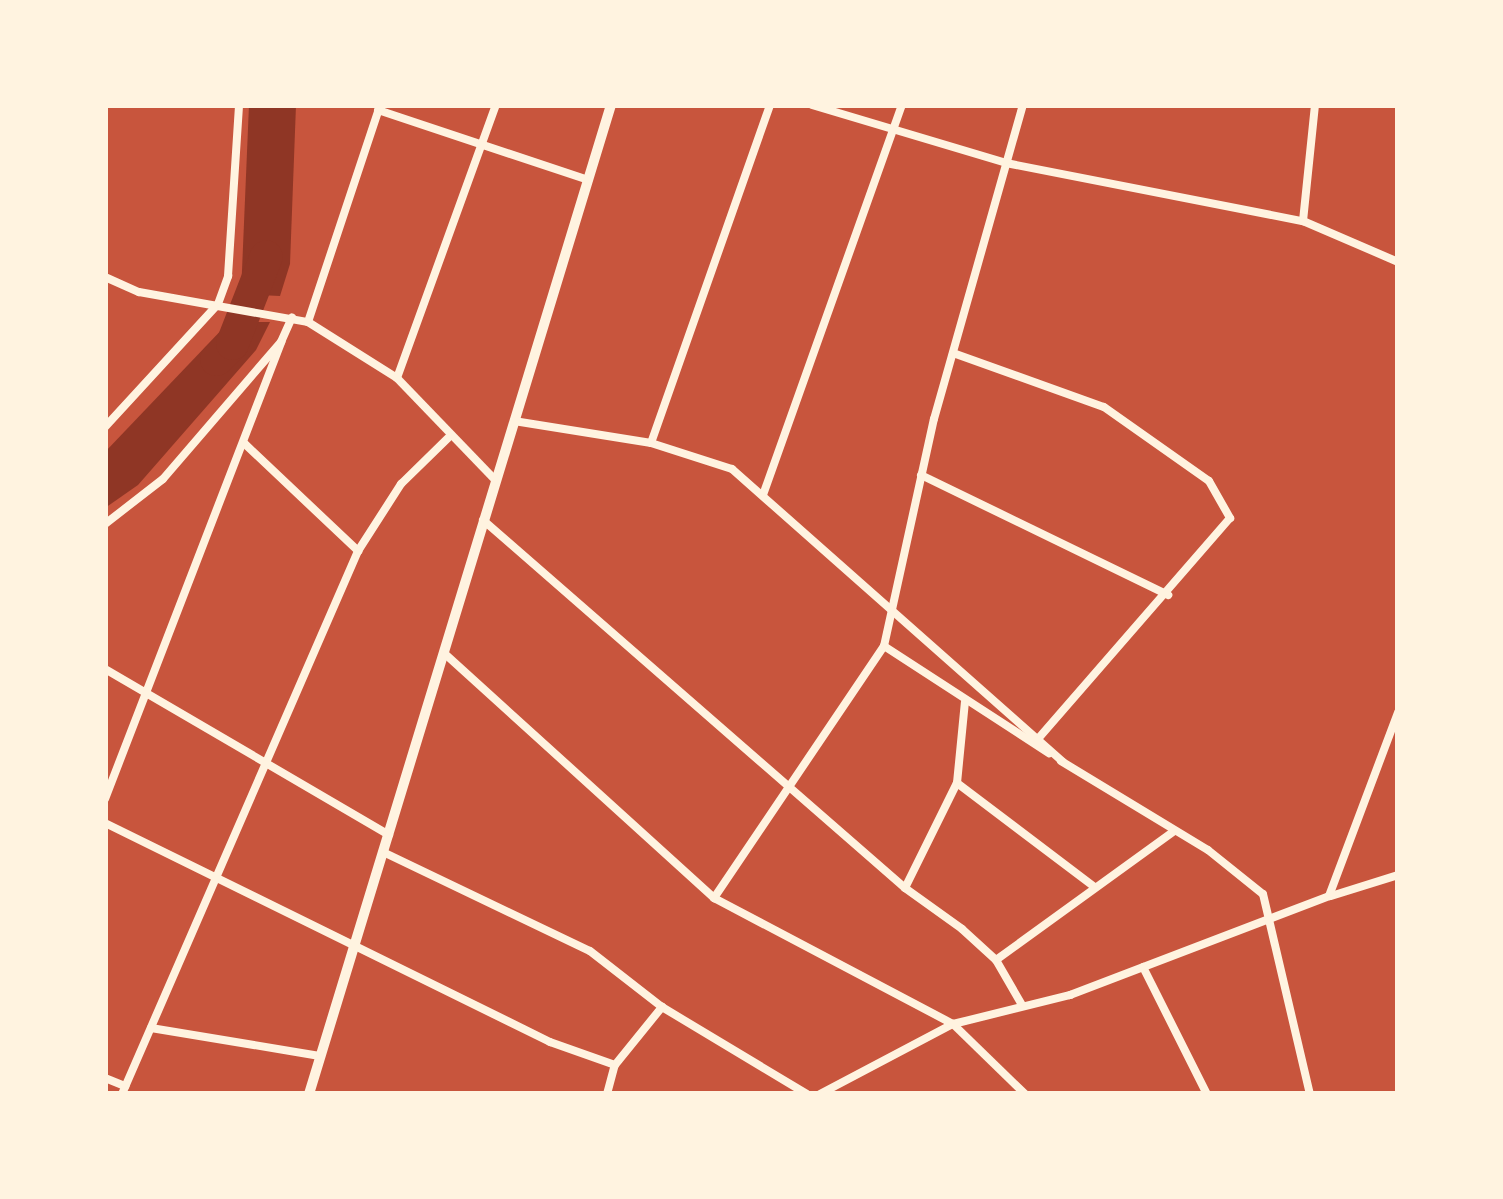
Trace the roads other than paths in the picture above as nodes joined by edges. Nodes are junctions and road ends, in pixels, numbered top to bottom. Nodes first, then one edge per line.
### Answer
1 (239, 105) edge
2 (496, 105) edge
3 (611, 105) edge
4 (770, 105) edge
5 (812, 105) edge
6 (902, 105) edge
7 (1023, 105) edge
8 (1315, 105) edge
9 (379, 108) edge
10 (897, 133) junction
11 (482, 146) junction
12 (1006, 163) junction
13 (588, 180) junction
14 (1304, 221) junction
15 (1398, 262) edge
16 (105, 277) edge
17 (218, 304) junction
18 (292, 316) junction
19 (308, 322) junction
20 (281, 342) junction
21 (953, 353) junction
22 (397, 379) junction
23 (514, 421) junction
24 (105, 427) edge
25 (448, 438) junction
26 (651, 442) junction
27 (244, 443) junction
28 (920, 474) junction
29 (495, 481) junction
30 (763, 495) junction
31 (483, 520) junction
32 (105, 524) edge
33 (358, 550) junction
34 (1168, 595) junction
35 (892, 609) junction
36 (884, 646) junction
37 (444, 653) junction
38 (105, 669) edge
39 (142, 690) junction
40 (965, 702) junction
41 (1398, 712) edge
42 (1036, 742) junction
43 (263, 764) junction
44 (792, 783) junction
45 (957, 783) junction
46 (105, 799) edge
47 (105, 823) edge
48 (1175, 830) junction
49 (388, 835) junction
50 (383, 851) junction
51 (219, 874) junction
52 (1398, 875) edge
53 (1093, 886) junction
54 (904, 888) junction
55 (1329, 896) junction
56 (714, 898) junction
57 (1270, 920) junction
58 (351, 946) junction
59 (996, 960) junction
60 (1143, 968) junction
61 (1022, 1005) junction
62 (662, 1007) junction
63 (953, 1024) junction
64 (151, 1028) junction
65 (320, 1056) junction
66 (615, 1066) junction
67 (105, 1078) edge
68 (836, 1086) junction
69 (124, 1090) edge
70 (309, 1094) edge
71 (607, 1094) edge
72 (807, 1094) edge
73 (820, 1094) edge
74 (847, 1094) edge
75 (1025, 1094) edge
76 (1207, 1094) edge
77 (1310, 1094) edge

1 - 17 street
2 - 11 street
3 - 13 main road
4 - 26 street
5 - 10 street
6 - 10 street
7 - 12 street
8 - 14 street
9 - 11 street
9 - 19 street
10 - 12 street
10 - 30 street
11 - 13 street
11 - 22 street
12 - 14 street
12 - 21 street
13 - 23 main road
14 - 15 street
16 - 17 street
17 - 18 street
17 - 24 street
18 - 19 street
18 - 20 street
19 - 22 street
20 - 27 street
20 - 32 street
21 - 28 street
21 - 34 street
22 - 25 street
23 - 26 street
23 - 29 main road
25 - 29 street
25 - 33 street
26 - 30 street
27 - 33 street
27 - 39 street
28 - 34 street
28 - 35 street
29 - 31 main road
30 - 35 street
31 - 37 main road
31 - 44 street
33 - 43 street
34 - 42 street
35 - 36 street
35 - 42 street
36 - 40 street
36 - 44 street
37 - 49 main road
37 - 56 street
38 - 39 street
39 - 43 street
39 - 46 street
40 - 42 street
40 - 45 street
41 - 55 street
42 - 48 street
43 - 49 street
43 - 51 street
44 - 54 street
44 - 56 street
45 - 53 street
45 - 54 street
47 - 51 street
48 - 53 street
48 - 57 street
49 - 50 main road
50 - 58 main road
50 - 62 street
51 - 58 street
51 - 64 street
52 - 55 street
53 - 59 street
54 - 59 street
55 - 57 street
56 - 63 street
57 - 60 street
57 - 77 street
58 - 65 main road
58 - 66 street
59 - 61 street
60 - 61 street
60 - 76 street
61 - 63 street
62 - 66 street
62 - 72 street
63 - 68 street
63 - 75 street
64 - 65 street
64 - 69 street
65 - 70 main road
66 - 71 street
67 - 69 street
68 - 73 street
68 - 74 street

